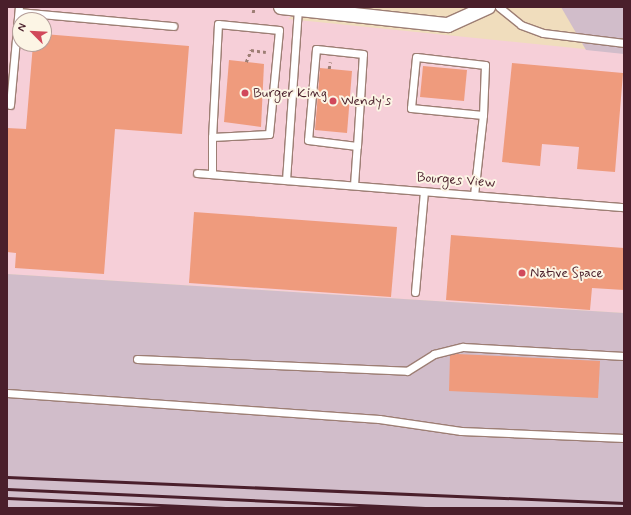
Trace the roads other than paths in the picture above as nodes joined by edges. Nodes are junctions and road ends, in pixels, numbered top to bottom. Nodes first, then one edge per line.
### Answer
1 (281, 7) edge
2 (488, 7) edge
3 (499, 7) edge
4 (298, 9) junction
5 (19, 10) edge
6 (173, 26) dead end
7 (624, 43) edge
8 (10, 105) dead end
9 (484, 115) junction
10 (212, 138) junction
11 (357, 146) junction
12 (197, 173) dead end
13 (212, 174) junction
14 (286, 180) junction
15 (354, 185) junction
16 (424, 191) junction
17 (474, 195) junction
18 (624, 207) edge
19 (415, 292) dead end
20 (624, 356) edge
21 (137, 359) dead end
22 (7, 393) edge
23 (624, 438) edge

1 - 4 street
2 - 4 street
3 - 7 lane
4 - 14 lane
5 - 6 lane
5 - 8 lane
9 - 9 lane
9 - 17 lane
10 - 10 lane
10 - 13 lane
11 - 11 lane
11 - 15 lane
12 - 13 lane, Bourges View
13 - 14 lane, Bourges View
14 - 15 lane, Bourges View
15 - 16 lane, Bourges View
16 - 17 lane, Bourges View
16 - 19 lane
17 - 18 lane, Bourges View
20 - 21 lane
22 - 23 lane

